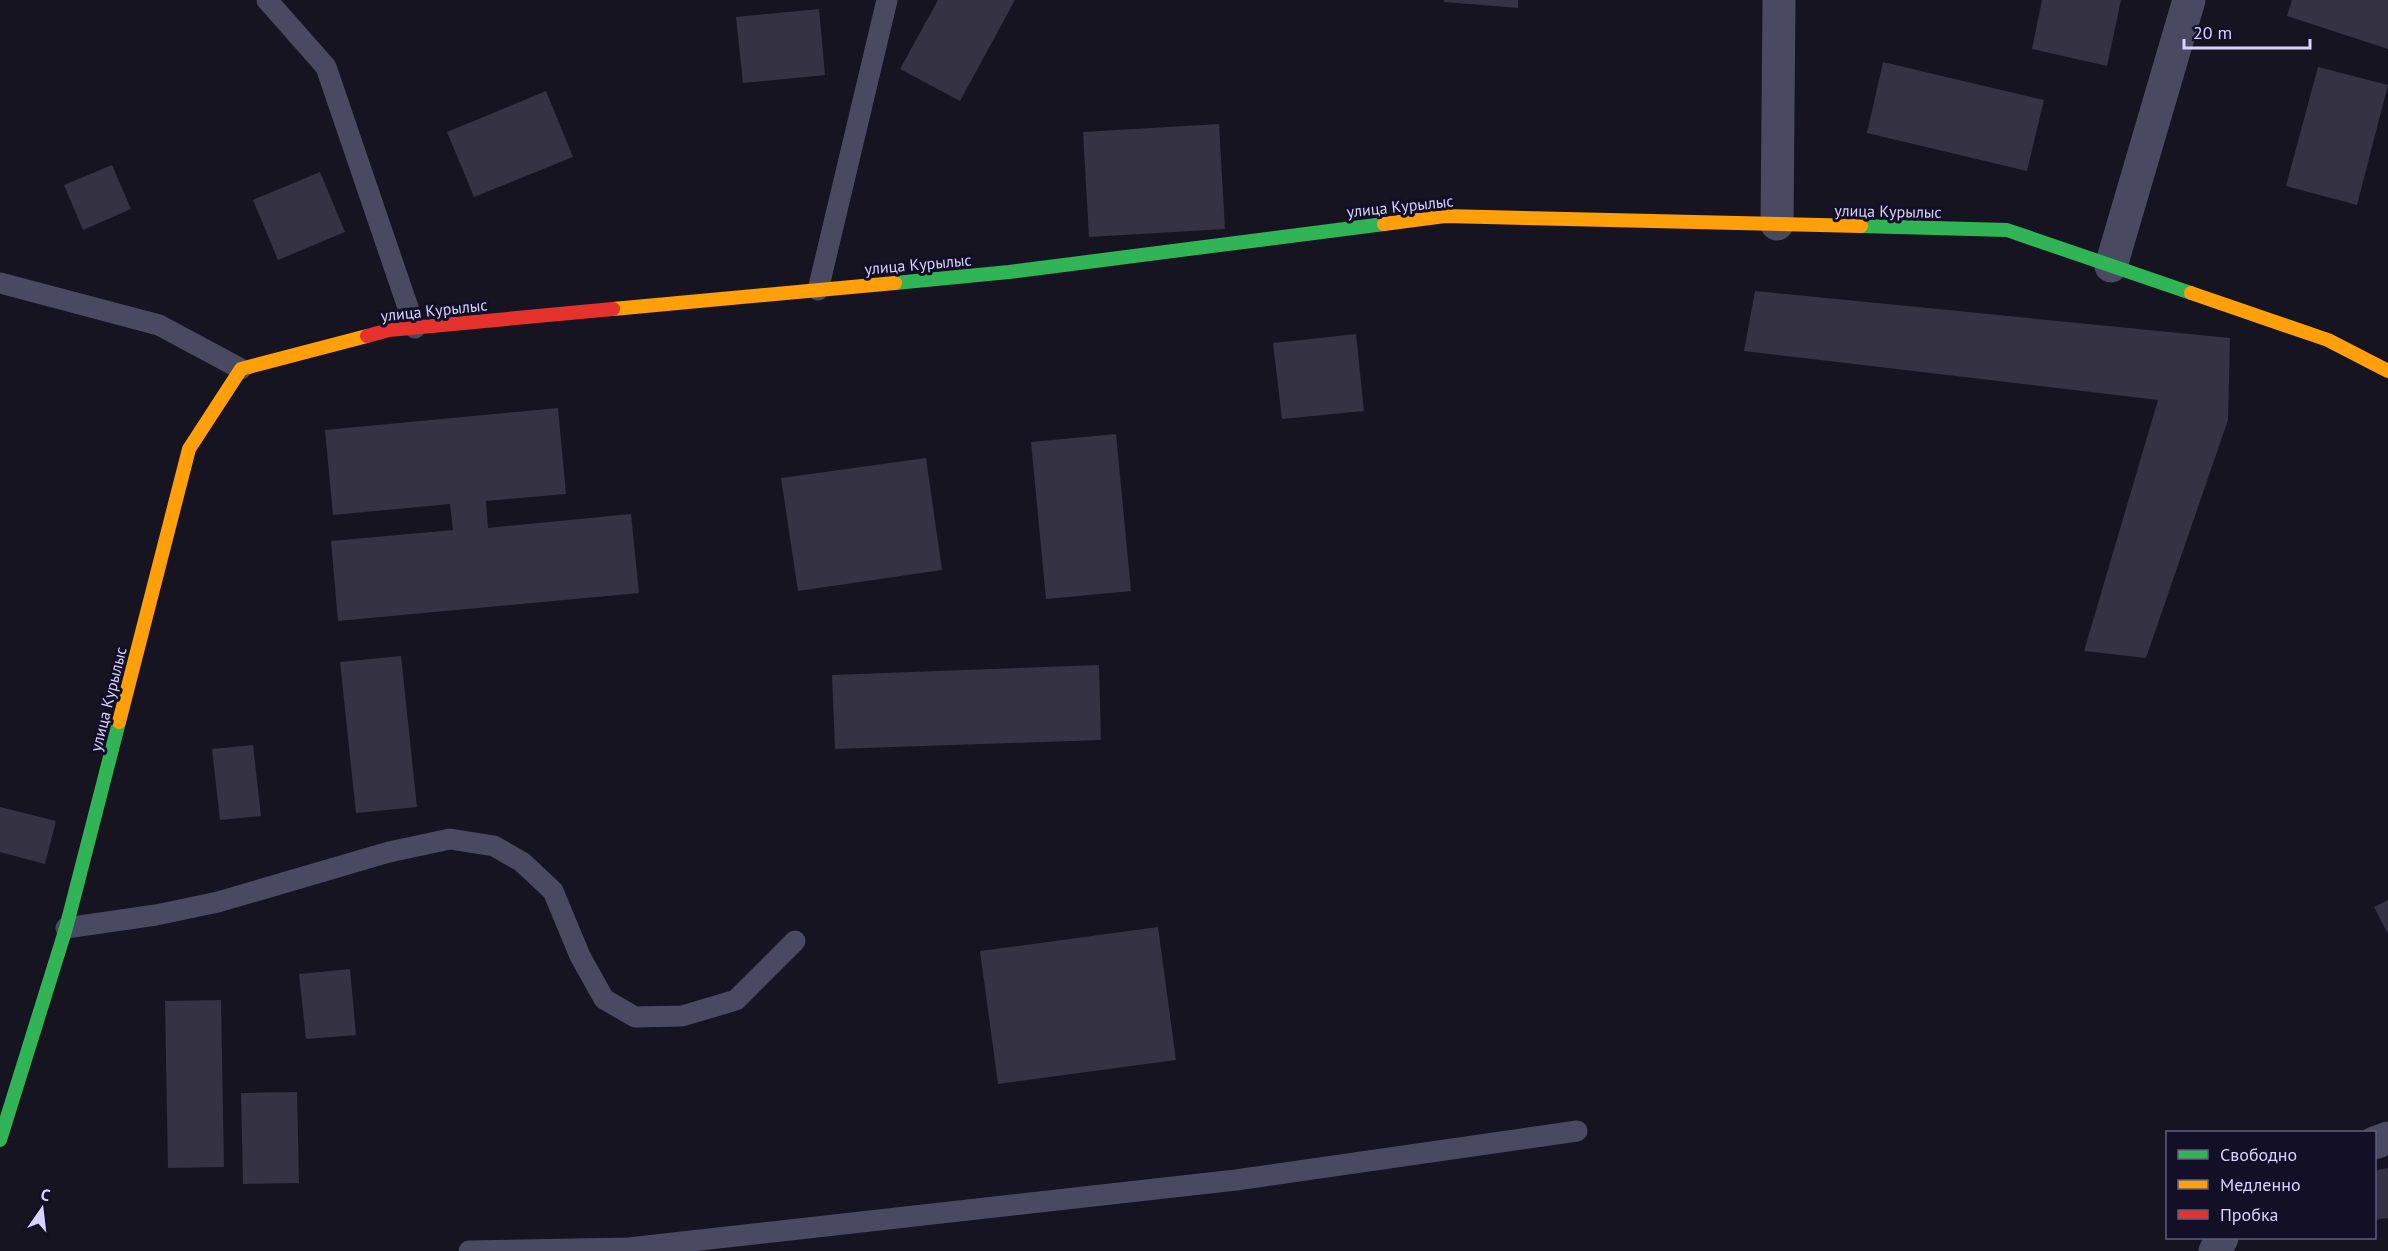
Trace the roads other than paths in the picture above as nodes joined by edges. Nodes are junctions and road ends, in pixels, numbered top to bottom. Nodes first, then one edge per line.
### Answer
1 (267, 0) edge
2 (887, 0) edge
3 (1779, 0) edge
4 (2189, 0) edge
5 (1776, 224) junction
6 (2111, 266) junction
7 (0, 283) edge
8 (818, 290) junction
9 (415, 328) junction
10 (241, 369) junction
11 (2388, 371) edge
12 (66, 928) junction
13 (795, 941) dead end
14 (1577, 1131) dead end
15 (0, 1140) edge
16 (469, 1251) edge

1 - 9 lane
2 - 8 lane
3 - 5 street
4 - 6 street
5 - 6 street, улица Курылыс
5 - 8 street, улица Курылыс
6 - 11 street, улица Курылыс
7 - 10 lane
8 - 9 street, улица Курылыс
9 - 10 street, улица Курылыс
10 - 12 street, улица Курылыс
12 - 13 lane
12 - 15 street, улица Курылыс
14 - 16 lane

